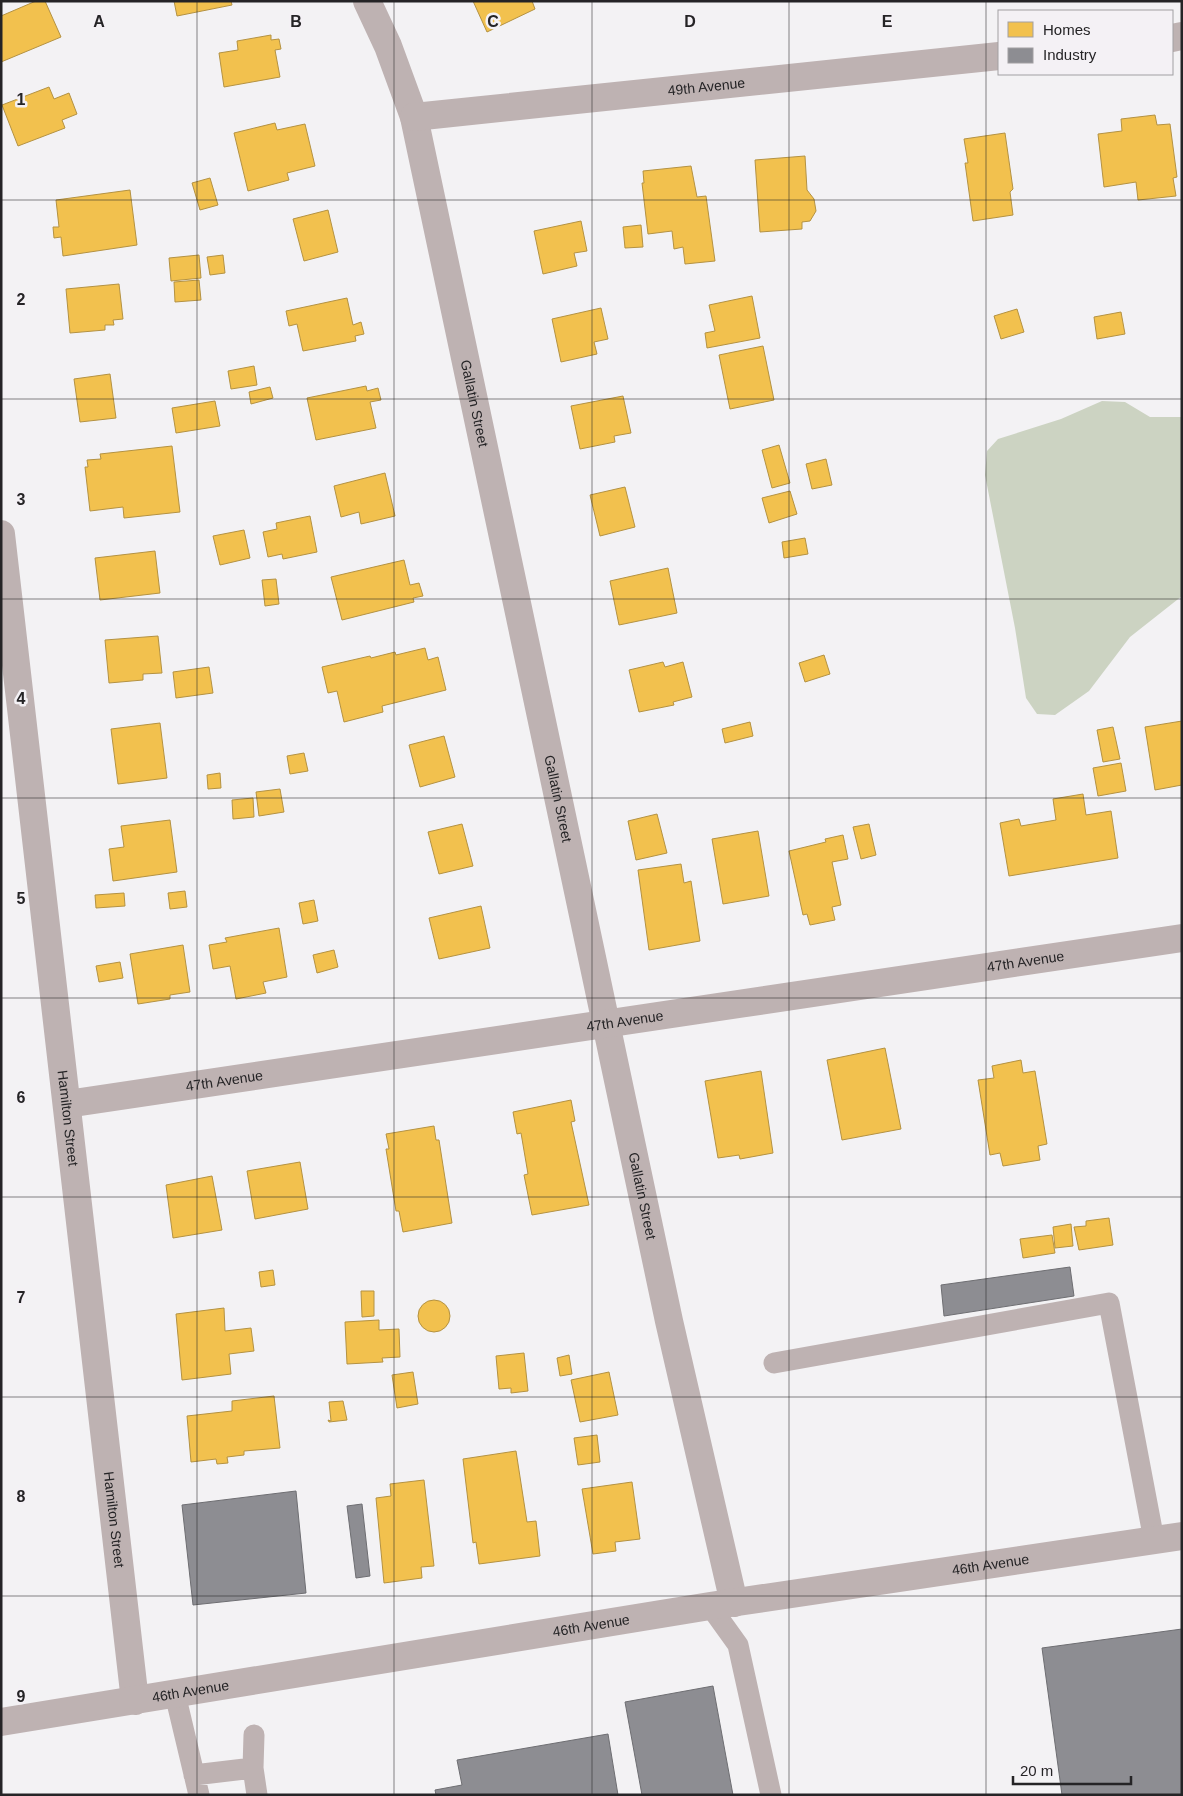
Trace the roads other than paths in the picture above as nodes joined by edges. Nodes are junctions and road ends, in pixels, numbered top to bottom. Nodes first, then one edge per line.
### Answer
1 (367, 1) edge
2 (998, 56) edge
3 (414, 117) junction
4 (1, 534) edge
5 (1182, 938) edge
6 (605, 1023) junction
7 (67, 1104) junction
8 (774, 1363) dead end
9 (1182, 1536) edge
10 (1154, 1540) junction
11 (722, 1605) junction
12 (175, 1694) junction
13 (135, 1701) junction
14 (2, 1720) edge
15 (254, 1735) dead end
16 (253, 1768) junction
17 (197, 1785) edge
18 (257, 1795) edge
19 (771, 1795) edge

1 - 3 street, Gallatin Street
2 - 3 street, 49th Avenue
3 - 6 street, Gallatin Street
4 - 7 street, Hamilton Street
5 - 6 street, 47th Avenue
6 - 7 street, 47th Avenue
6 - 11 street, Gallatin Street
7 - 13 street, Hamilton Street
8 - 10 lane
9 - 10 street, 46th Avenue
10 - 11 street, 46th Avenue
11 - 12 street, 46th Avenue
11 - 19 lane
12 - 13 street, 46th Avenue
12 - 17 lane
13 - 14 street, 46th Avenue
15 - 16 lane
16 - 17 lane
16 - 18 lane

